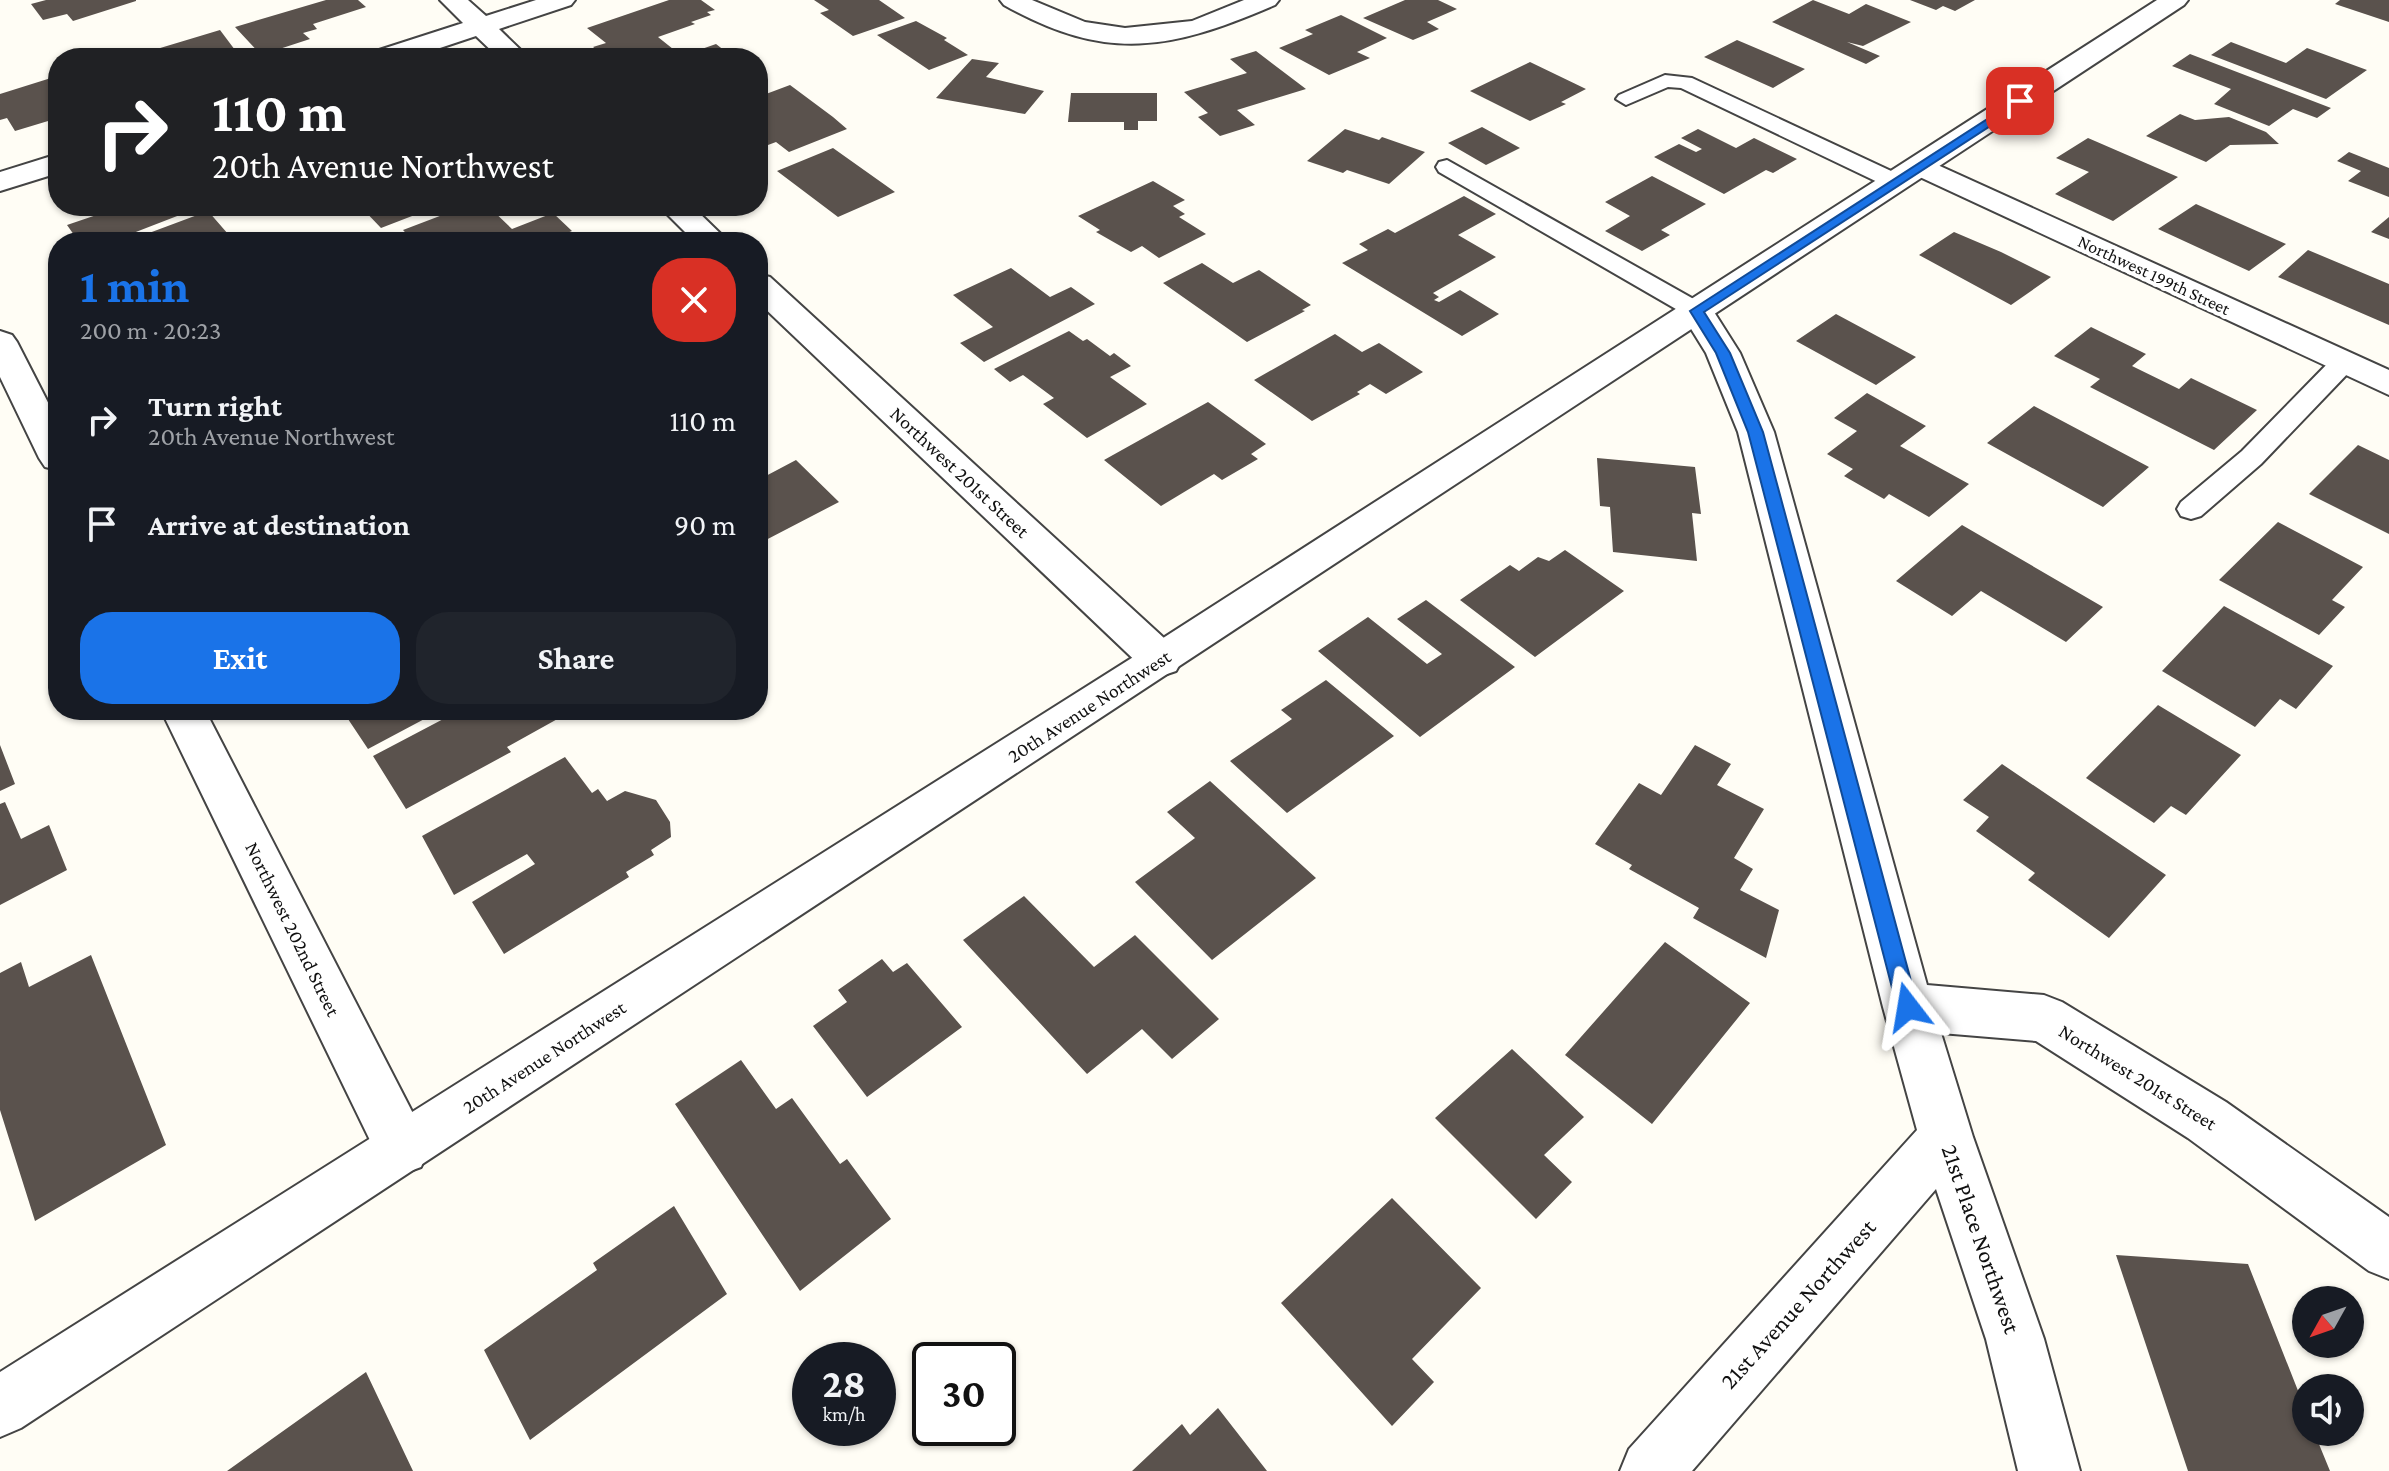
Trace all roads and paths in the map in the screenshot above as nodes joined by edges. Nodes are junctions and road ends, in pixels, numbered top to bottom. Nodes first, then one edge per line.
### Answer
1 (453, 0) edge
2 (562, 0) edge
3 (1013, 0) edge
4 (1266, 0) edge
5 (2175, 0) edge
6 (481, 26) junction
7 (414, 48) edge
8 (504, 48) edge
9 (1626, 99) dead end
10 (48, 166) edge
11 (1447, 167) dead end
12 (1908, 174) junction
13 (0, 182) edge
14 (685, 216) edge
15 (702, 232) edge
16 (768, 293) edge
17 (1697, 311) junction
18 (0, 342) edge
19 (2343, 363) junction
20 (2389, 384) edge
21 (48, 438) edge
22 (2191, 509) dead end
23 (1161, 660) junction
24 (188, 720) edge
25 (1908, 1007) junction
26 (1946, 1137) junction
27 (402, 1148) junction
28 (2389, 1251) edge
29 (0, 1407) edge
30 (1651, 1471) edge
31 (2049, 1471) edge

1 - 6 street
2 - 6 street
3 - 4 street
5 - 12 street, 20th Avenue Northwest
6 - 7 street
6 - 8 street
9 - 12 lane
10 - 13 street
11 - 17 lane
12 - 17 street, 20th Avenue Northwest
12 - 19 street, Northwest 199th Street
14 - 15 street
16 - 23 street, Northwest 201st Street
17 - 23 street, 20th Avenue Northwest
17 - 25 street
18 - 21 street
19 - 20 street, Northwest 199th Street
19 - 22 lane
23 - 27 street, 20th Avenue Northwest
24 - 27 street, Northwest 202nd Street
25 - 26 street, 21st Place Northwest
25 - 28 street, Northwest 201st Street
26 - 30 street, 21st Avenue Northwest
26 - 31 street, 21st Place Northwest
27 - 29 street, 20th Avenue Northwest

